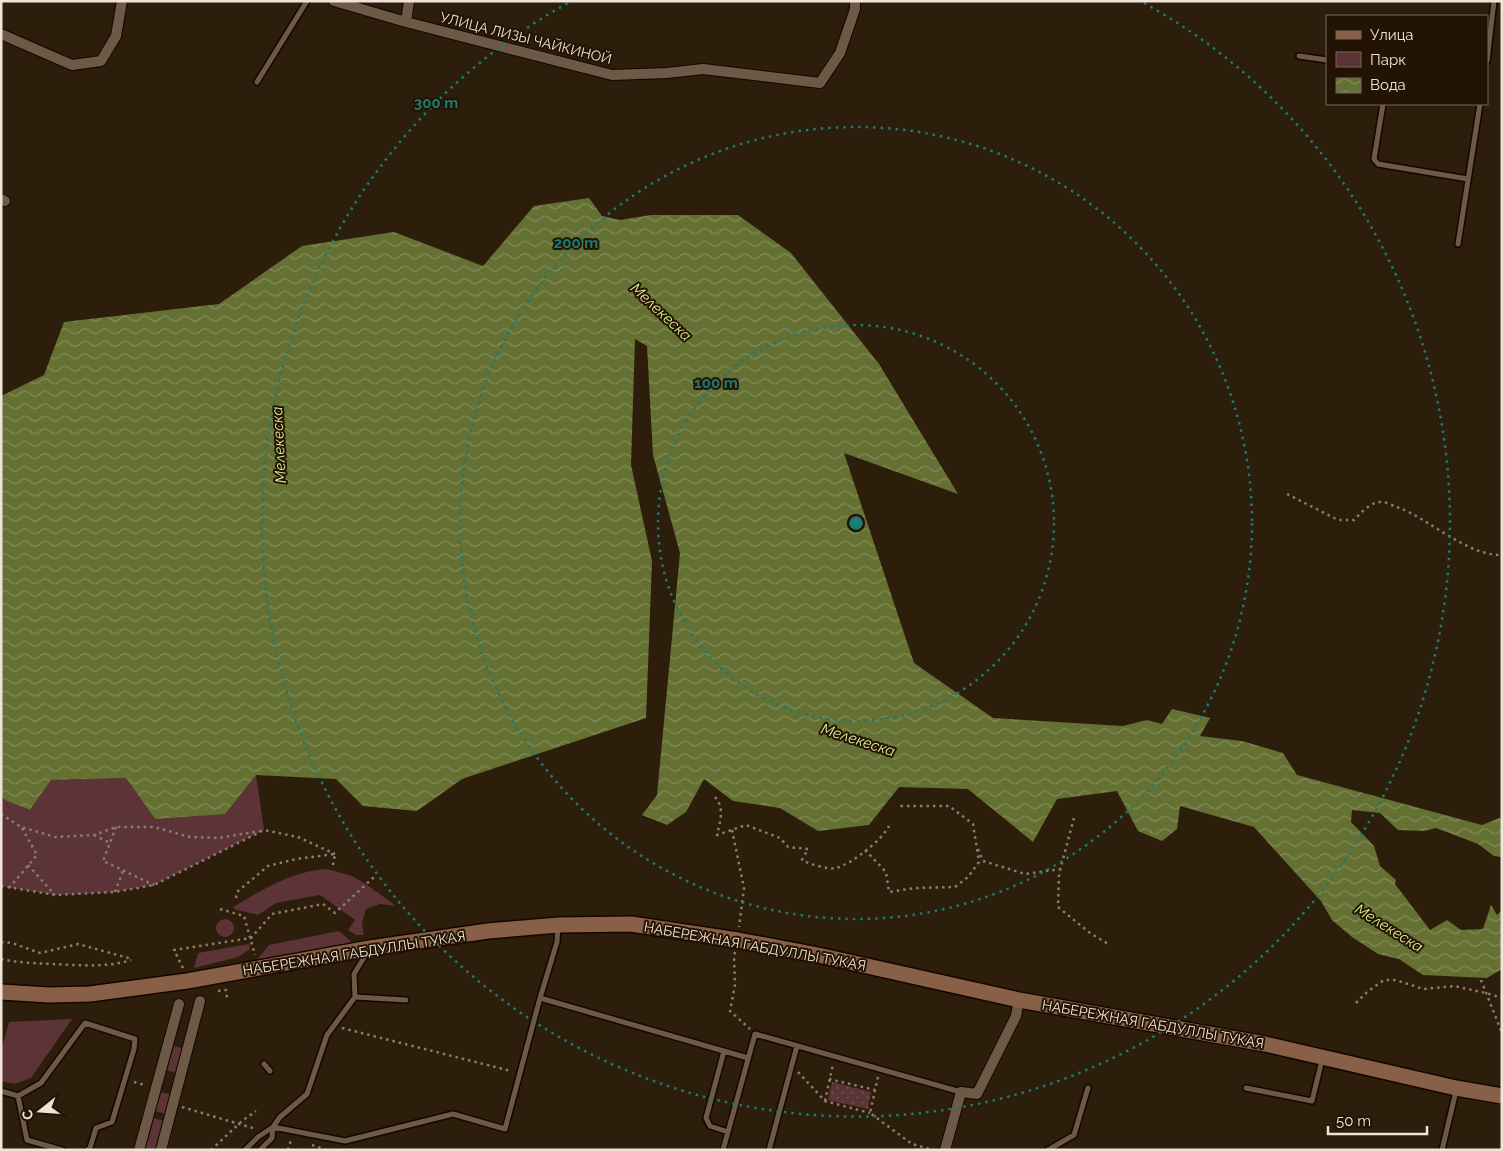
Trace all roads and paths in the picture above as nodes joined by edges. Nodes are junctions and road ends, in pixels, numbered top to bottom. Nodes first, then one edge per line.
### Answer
1 (122, 1) edge
2 (307, 1) edge
3 (334, 1) edge
4 (410, 1) edge
5 (855, 1) edge
6 (1494, 1) edge
7 (406, 22) junction
8 (1, 34) edge
9 (1488, 52) edge
10 (1299, 56) dead end
11 (1326, 60) edge
12 (257, 82) dead end
13 (1383, 105) edge
14 (1480, 105) edge
15 (1468, 179) junction
16 (1458, 244) dead end
17 (1287, 494) dead end
18 (1502, 554) edge
19 (714, 797) dead end
20 (898, 806) dead end
21 (1, 814) edge
22 (1074, 818) dead end
23 (889, 826) dead end
24 (21, 827) junction
25 (116, 827) junction
26 (264, 830) junction
27 (94, 835) junction
28 (110, 843) junction
29 (976, 843) junction
30 (865, 850) junction
31 (335, 854) junction
32 (28, 865) junction
33 (333, 865) dead end
34 (1060, 869) junction
35 (123, 871) junction
36 (374, 877) dead end
37 (154, 885) junction
38 (1, 886) edge
39 (9, 888) junction
40 (115, 892) junction
41 (56, 895) junction
42 (236, 898) dead end
43 (220, 909) dead end
44 (559, 925) junction
45 (251, 938) junction
46 (1, 942) edge
47 (1110, 945) dead end
48 (370, 948) junction
49 (256, 955) dead end
50 (1, 959) edge
51 (185, 973) dead end
52 (1481, 980) dead end
53 (217, 991) dead end
54 (1, 992) edge
55 (1486, 993) junction
56 (355, 997) junction
57 (227, 998) dead end
58 (540, 998) junction
59 (1502, 998) edge
60 (406, 1000) dead end
61 (1019, 1000) junction
62 (200, 1001) dead end
63 (1356, 1003) dead end
64 (179, 1004) dead end
65 (333, 1026) junction
66 (1502, 1031) edge
67 (797, 1046) junction
68 (724, 1051) junction
69 (834, 1056) junction
70 (1323, 1057) junction
71 (748, 1058) junction
72 (264, 1064) dead end
73 (792, 1065) junction
74 (880, 1069) junction
75 (270, 1071) dead end
76 (520, 1073) junction
77 (830, 1079) junction
78 (125, 1080) junction
79 (156, 1088) junction
80 (1088, 1088) dead end
81 (1246, 1088) dead end
82 (1456, 1088) junction
83 (875, 1090) junction
84 (1, 1091) edge
85 (960, 1092) junction
86 (18, 1096) junction
87 (1502, 1096) edge
88 (825, 1102) junction
89 (174, 1104) junction
90 (256, 1111) dead end
91 (870, 1113) junction
92 (239, 1124) junction
93 (271, 1130) junction
94 (728, 1132) junction
95 (309, 1144) dead end
96 (62, 1150) edge
97 (87, 1150) edge
98 (139, 1150) edge
99 (161, 1150) edge
100 (211, 1150) edge
101 (245, 1150) edge
102 (260, 1150) edge
103 (288, 1150) edge
104 (326, 1150) edge
105 (723, 1150) edge
106 (769, 1150) edge
107 (933, 1150) edge
108 (945, 1150) edge
109 (1048, 1150) edge
110 (1442, 1150) edge

1 - 8 street
2 - 12 lane
3 - 7 street, УЛИЦА ЛИЗЫ ЧАЙКИНОЙ
4 - 7 street
5 - 7 street, УЛИЦА ЛИЗЫ ЧАЙКИНОЙ
6 - 9 lane
10 - 11 lane
13 - 15 lane
14 - 15 lane
15 - 16 lane
17 - 18 path
19 - 30 path
20 - 29 path
21 - 24 path
22 - 34 path
23 - 30 path
24 - 27 path
24 - 32 path
25 - 26 path
25 - 27 path
25 - 28 path
26 - 31 path
26 - 37 path
27 - 28 path
28 - 35 path
29 - 30 path
29 - 34 path
31 - 33 path
31 - 42 path
32 - 39 path
32 - 41 path
34 - 47 path
35 - 37 path
35 - 40 path
36 - 45 path
37 - 40 path
38 - 39 path
39 - 41 path
40 - 41 path
43 - 45 path
44 - 48 main road, НАБЕРЕЖНАЯ ГАБДУЛЛЫ ТУКАЯ
44 - 58 lane
44 - 61 main road, НАБЕРЕЖНАЯ ГАБДУЛЛЫ ТУКАЯ
45 - 49 path
45 - 51 path
46 - 50 path
48 - 54 main road, НАБЕРЕЖНАЯ ГАБДУЛЛЫ ТУКАЯ
48 - 56 lane
52 - 55 path
53 - 57 path
55 - 59 path
55 - 63 path
55 - 66 path
56 - 60 lane
56 - 65 lane
58 - 68 lane
58 - 76 lane
61 - 70 main road, НАБЕРЕЖНАЯ ГАБДУЛЛЫ ТУКАЯ
61 - 85 street
62 - 89 street
64 - 79 street
65 - 76 path
65 - 93 lane
67 - 69 lane
67 - 71 lane
67 - 73 lane
68 - 71 lane
68 - 94 lane
69 - 74 lane
69 - 77 path
70 - 81 lane
70 - 82 main road, НАБЕРЕЖНАЯ ГАБДУЛЛЫ ТУКАЯ
71 - 94 lane
72 - 75 lane
73 - 88 path
73 - 106 lane
74 - 83 path
74 - 85 lane
76 - 93 lane
77 - 83 path
77 - 88 path
78 - 79 path
78 - 86 lane
78 - 97 lane
79 - 98 street
80 - 109 lane
82 - 87 main road, НАБЕРЕЖНАЯ ГАБДУЛЛЫ ТУКАЯ
82 - 110 lane
83 - 91 path
84 - 86 lane
85 - 108 street
86 - 96 lane
88 - 91 path
89 - 92 path
89 - 99 street
90 - 92 path
91 - 107 path
92 - 93 path
92 - 100 path
93 - 101 lane
93 - 102 lane
93 - 103 path
94 - 105 lane
95 - 104 path

